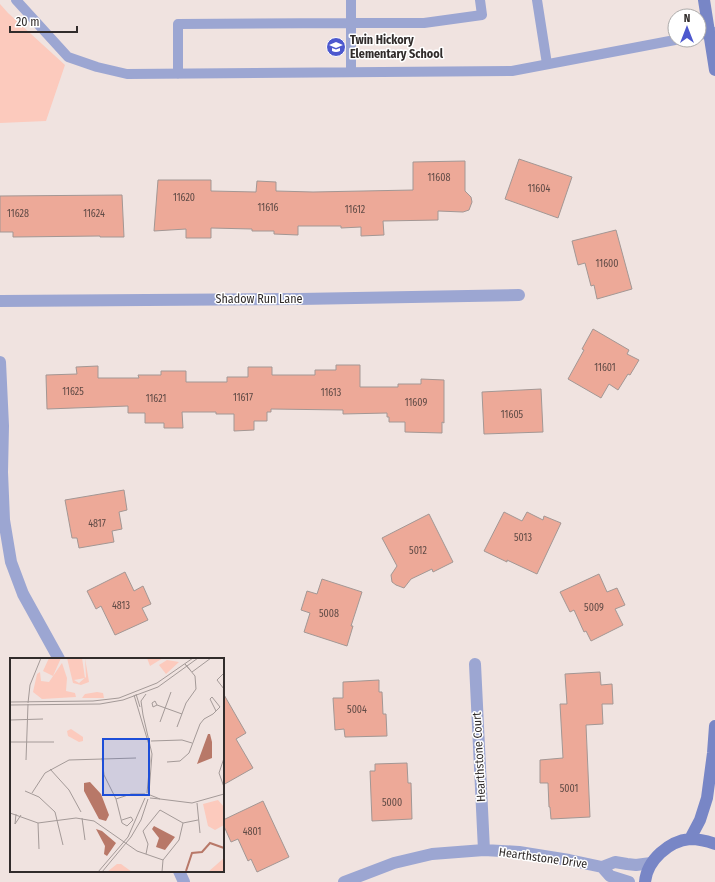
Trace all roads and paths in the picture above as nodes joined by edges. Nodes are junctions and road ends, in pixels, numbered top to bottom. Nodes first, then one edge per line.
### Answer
1 (16, 0) edge
2 (351, 0) edge
3 (480, 0) edge
4 (537, 0) edge
5 (704, 0) edge
6 (351, 23) junction
7 (708, 34) edge
8 (667, 42) edge
9 (547, 64) junction
10 (715, 70) edge
11 (351, 72) junction
12 (178, 74) junction
13 (518, 295) dead end
14 (0, 301) edge
15 (0, 362) edge
16 (58, 658) edge
17 (475, 664) dead end
18 (715, 726) edge
19 (690, 839) junction
20 (715, 844) edge
21 (484, 850) junction
22 (651, 863) junction
23 (602, 867) junction
24 (179, 872) edge
25 (184, 882) edge
26 (344, 882) edge
27 (629, 882) edge
28 (645, 882) edge

1 - 12 lane
2 - 6 lane
3 - 6 lane
4 - 9 lane
5 - 7 street
6 - 11 lane
6 - 12 lane
7 - 10 street
8 - 9 lane
9 - 11 lane
11 - 12 lane
13 - 14 street, Shadow Run Lane
15 - 16 street
17 - 21 street, Hearthstone Court
18 - 19 street
19 - 20 street
19 - 22 street
21 - 23 street, Hearthstone Drive
21 - 26 street, Hearthstone Drive
22 - 23 street, Hearthstone Drive
22 - 28 street
23 - 27 street, Hearthstone Drive
24 - 25 street

